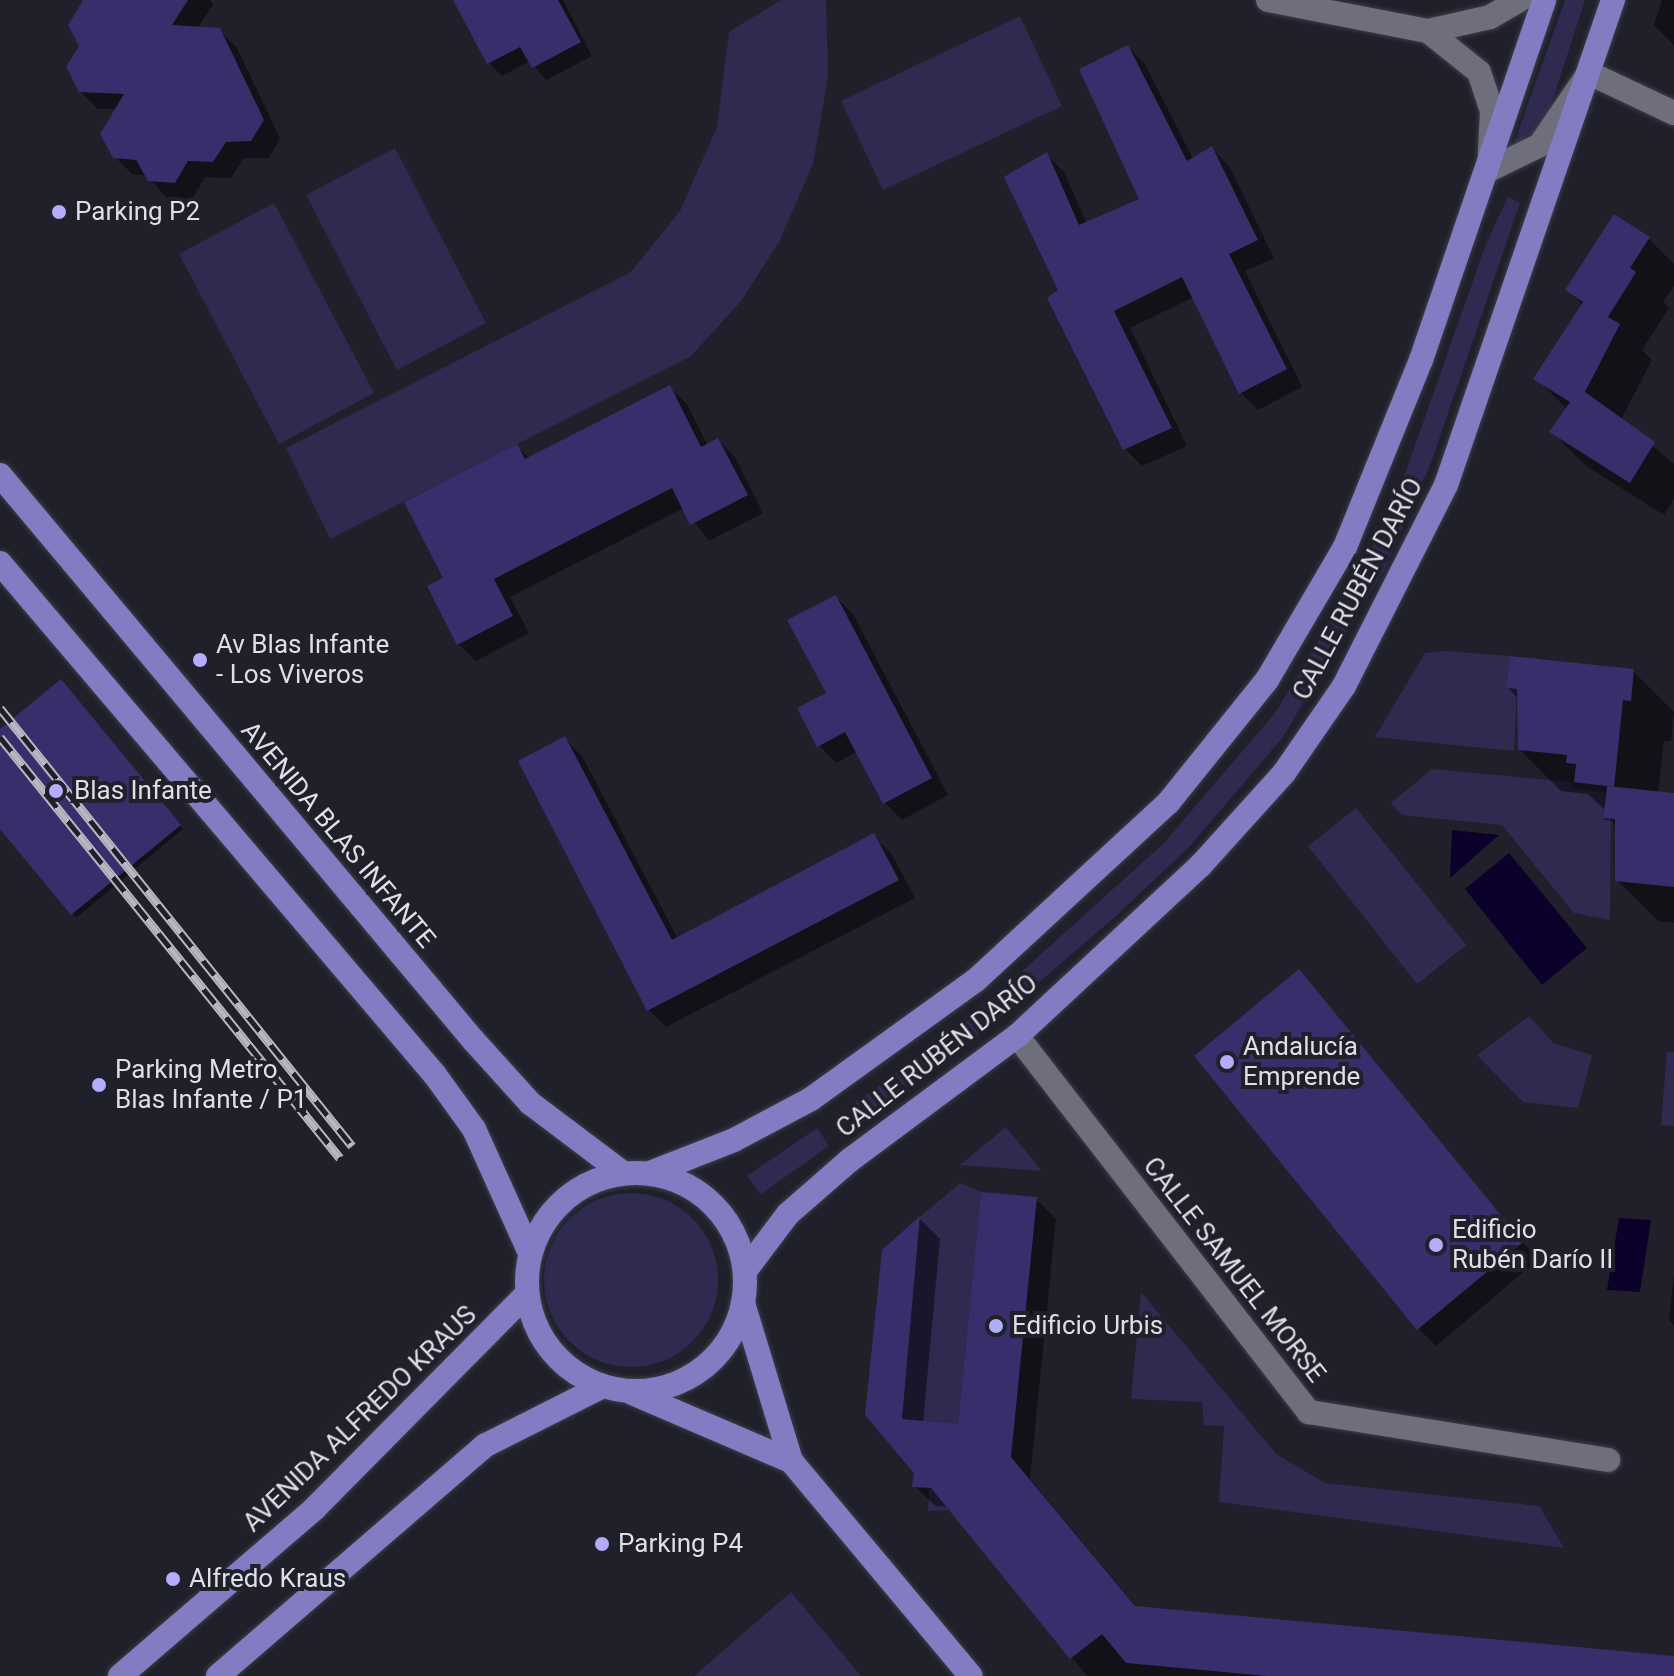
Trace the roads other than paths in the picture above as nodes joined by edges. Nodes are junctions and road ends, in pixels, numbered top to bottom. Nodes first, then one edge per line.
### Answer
1 (1268, 0) edge
2 (1520, 0) edge
3 (1544, 0) edge
4 (1613, 0) edge
5 (1428, 31) junction
6 (1589, 73) junction
7 (1674, 113) edge
8 (1489, 170) junction
9 (0, 475) edge
10 (0, 563) edge
11 (1017, 1036) junction
12 (623, 1173) junction
13 (650, 1173) junction
14 (530, 1253) junction
15 (745, 1271) junction
16 (527, 1294) junction
17 (743, 1303) junction
18 (601, 1387) junction
19 (628, 1392) junction
20 (1608, 1460) dead end
21 (791, 1461) junction
22 (120, 1676) edge
23 (218, 1676) edge
24 (971, 1676) edge

1 - 5 street
2 - 5 street
3 - 8 main road, CALLE RUBÉN DARÍO
4 - 6 main road, CALLE RUBÉN DARÍO
5 - 8 street
6 - 7 street
6 - 8 street
6 - 11 main road, CALLE RUBÉN DARÍO
8 - 13 main road, CALLE RUBÉN DARÍO
9 - 12 main road, AVENIDA BLAS INFANTE
10 - 14 main road
11 - 15 main road, CALLE RUBÉN DARÍO
11 - 20 street, CALLE SAMUEL MORSE
12 - 13 main road
12 - 14 main road
13 - 15 main road
14 - 16 main road
15 - 17 main road
16 - 18 main road
16 - 22 main road, AVENIDA ALFREDO KRAUS
17 - 19 main road
17 - 21 main road
18 - 19 main road
18 - 23 main road
19 - 21 main road
21 - 24 main road

